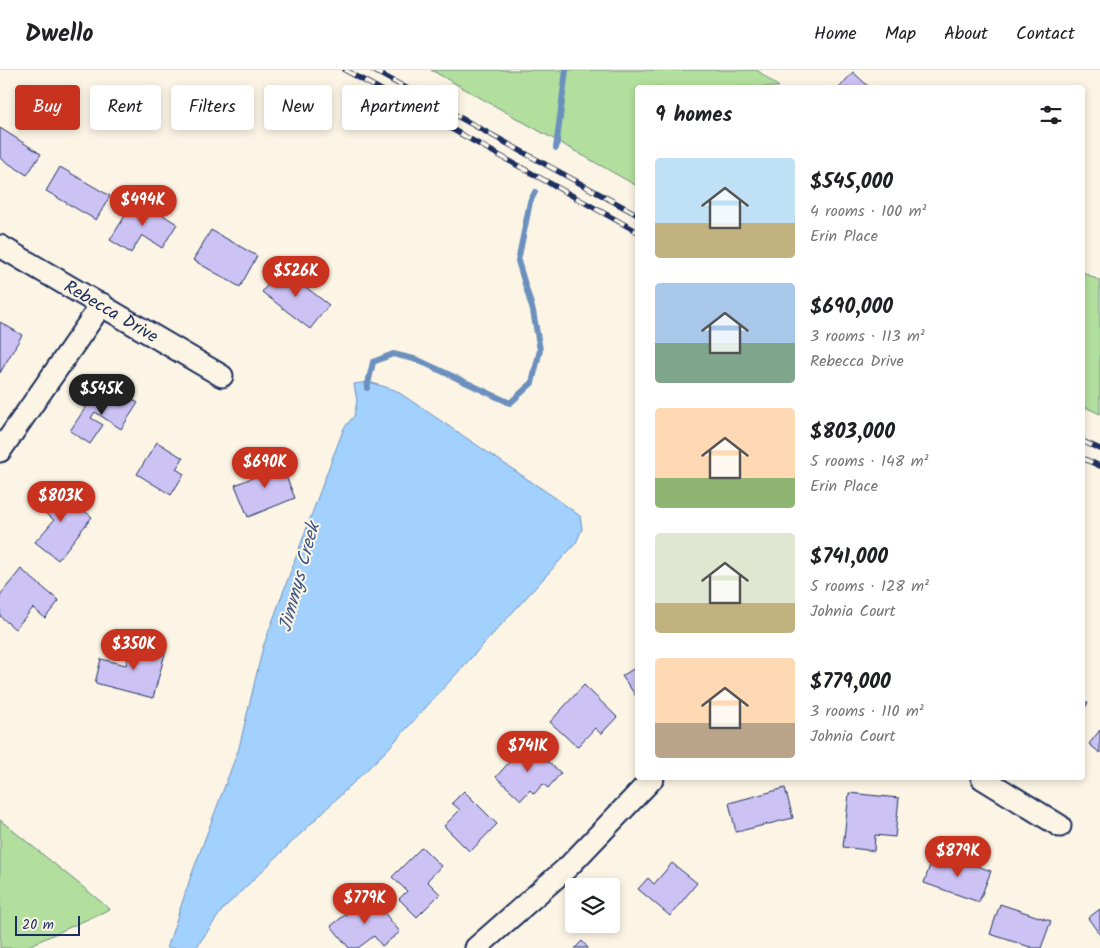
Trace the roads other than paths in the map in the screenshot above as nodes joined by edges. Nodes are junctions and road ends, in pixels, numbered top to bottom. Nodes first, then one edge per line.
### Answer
1 (0, 246) edge
2 (102, 304) junction
3 (222, 376) dead end
4 (0, 451) edge
5 (651, 780) edge
6 (985, 780) edge
7 (1060, 826) dead end
8 (476, 948) edge

1 - 2 street, Rebecca Drive
2 - 3 street, Rebecca Drive
2 - 4 street
5 - 8 street
6 - 7 street

